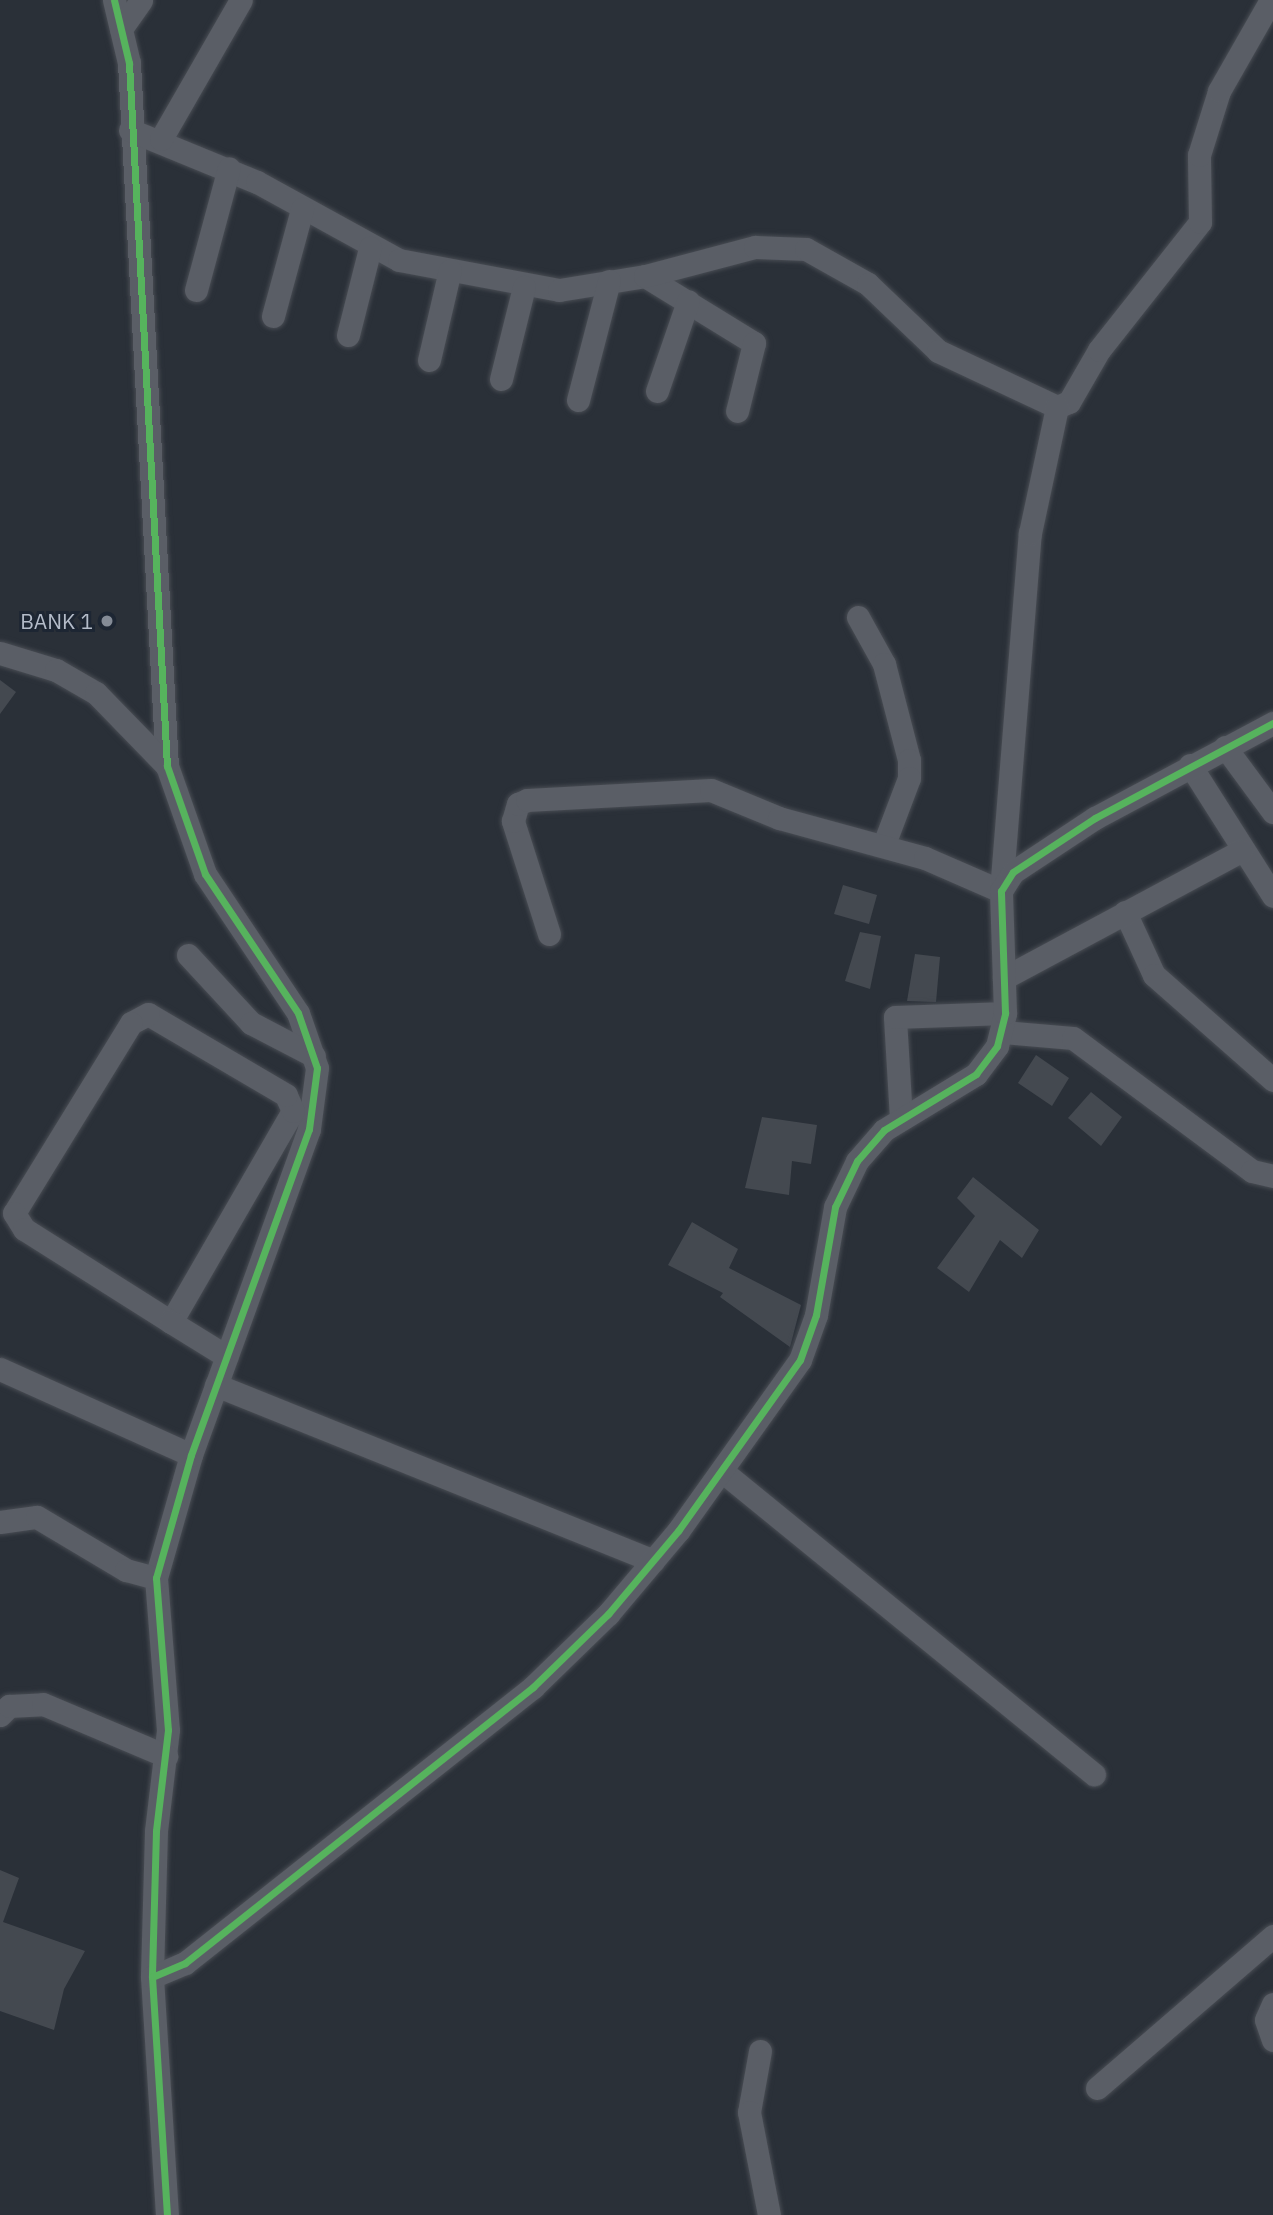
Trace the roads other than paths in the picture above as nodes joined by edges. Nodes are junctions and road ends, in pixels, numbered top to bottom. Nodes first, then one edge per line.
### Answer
1 (114, 0) edge
2 (141, 0) edge
3 (242, 0) edge
4 (1271, 0) edge
5 (121, 29) junction
6 (130, 130) junction
7 (161, 139) junction
8 (229, 168) junction
9 (302, 209) junction
10 (370, 248) junction
11 (450, 270) junction
12 (645, 276) junction
13 (609, 281) junction
14 (524, 287) junction
15 (196, 290) dead end
16 (688, 301) junction
17 (273, 316) dead end
18 (348, 335) dead end
19 (429, 360) dead end
20 (501, 379) dead end
21 (657, 391) dead end
22 (578, 400) dead end
23 (1057, 407) junction
24 (737, 411) dead end
25 (858, 617) dead end
26 (0, 653) edge
27 (1273, 723) edge
28 (1225, 747) junction
29 (1190, 765) junction
30 (167, 766) junction
31 (1273, 812) edge
32 (884, 844) junction
33 (1241, 851) junction
34 (1001, 891) junction
35 (1273, 896) edge
36 (1125, 912) junction
37 (548, 934) dead end
38 (188, 955) dead end
39 (1004, 978) junction
40 (1004, 1023) junction
41 (314, 1056) junction
42 (1273, 1080) edge
43 (901, 1119) junction
44 (1273, 1176) edge
45 (171, 1322) junction
46 (226, 1356) junction
47 (0, 1369) edge
48 (216, 1385) junction
49 (191, 1455) junction
50 (722, 1471) junction
51 (0, 1522) edge
52 (653, 1560) junction
53 (156, 1578) junction
54 (0, 1715) edge
55 (166, 1756) junction
56 (1094, 1774) dead end
57 (1273, 1936) edge
58 (152, 1977) junction
59 (1273, 2004) edge
60 (1273, 2040) edge
61 (760, 2052) dead end
62 (1097, 2088) dead end
63 (167, 2215) edge
64 (769, 2215) edge

1 - 5 street
2 - 5 street
3 - 7 street
4 - 23 street
5 - 6 street
6 - 7 street
6 - 30 street
7 - 8 street
8 - 9 street
8 - 15 street
9 - 10 street
9 - 17 street
10 - 11 street
10 - 18 street
11 - 14 street
11 - 19 street
12 - 13 street
12 - 16 street
12 - 23 street
13 - 14 street
13 - 22 street
14 - 20 street
16 - 21 street
16 - 24 street
23 - 34 street
25 - 32 street
26 - 30 street
27 - 28 street
28 - 29 street
28 - 31 street
29 - 33 street
29 - 34 street
30 - 41 street
32 - 34 street
32 - 37 street
33 - 35 street
33 - 36 street
34 - 39 street
36 - 39 street
36 - 42 street
38 - 41 street
39 - 40 street
40 - 43 street
40 - 43 street
40 - 44 street
41 - 46 street
43 - 50 street
45 - 45 street
45 - 46 street
46 - 48 street
47 - 49 street
48 - 49 street
48 - 52 street
49 - 53 street
50 - 52 street
50 - 56 street
51 - 53 street
52 - 58 street
53 - 55 street
54 - 55 street
55 - 58 street
57 - 62 street
58 - 63 street
59 - 60 street
61 - 64 street

